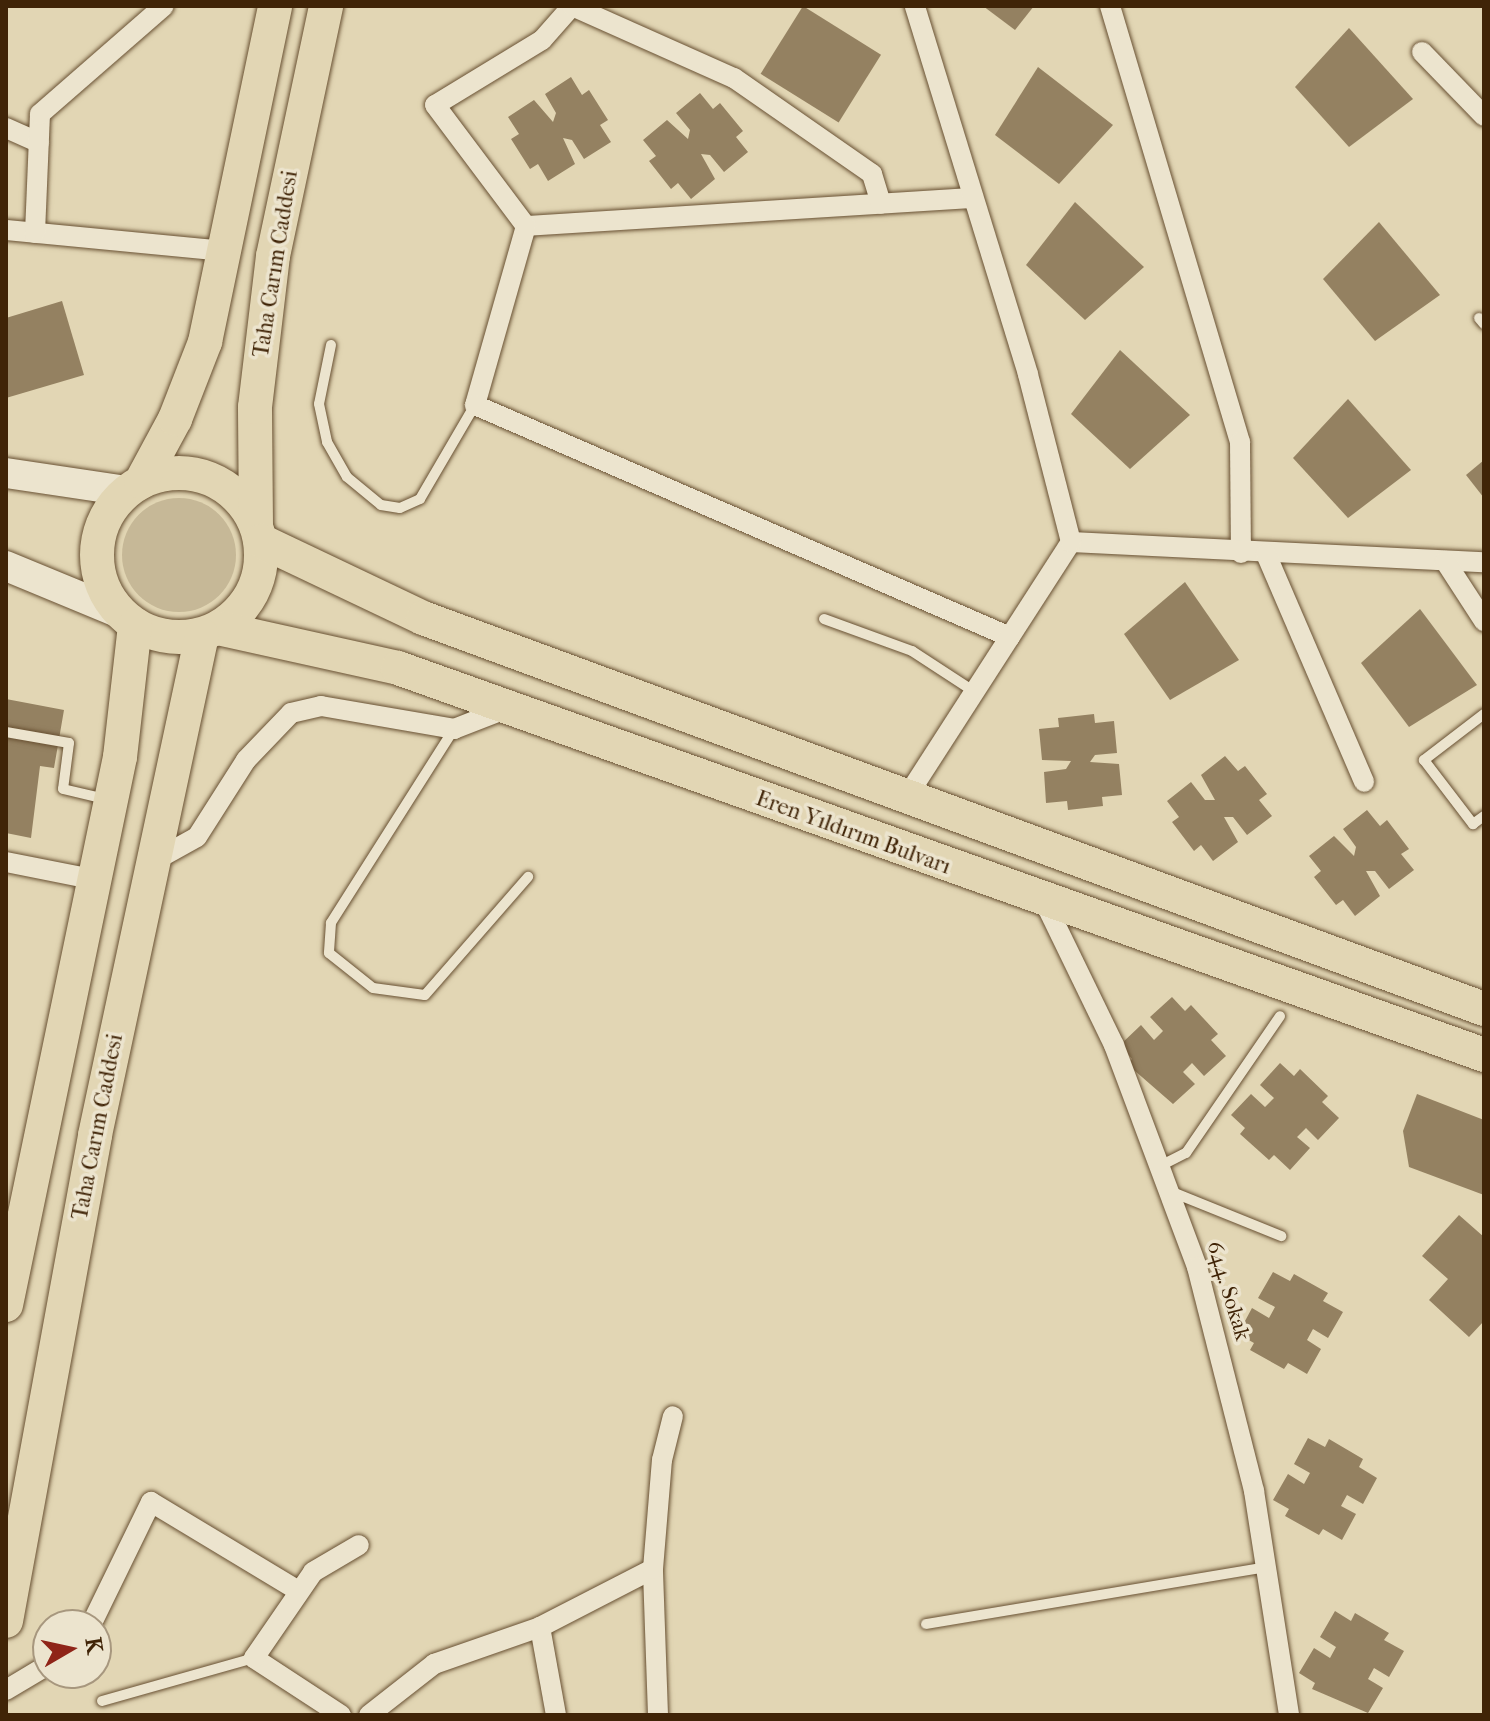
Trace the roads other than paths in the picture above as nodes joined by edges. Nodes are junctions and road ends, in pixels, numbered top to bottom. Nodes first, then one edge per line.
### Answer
1 (164, 6) edge
2 (275, 6) edge
3 (326, 6) edge
4 (572, 6) edge
5 (915, 6) edge
6 (1110, 6) edge
7 (1422, 52) dead end
8 (1484, 116) edge
9 (6, 128) edge
10 (39, 143) junction
11 (973, 198) junction
12 (881, 204) junction
13 (526, 226) junction
14 (6, 230) edge
15 (35, 233) junction
16 (225, 251) junction
17 (331, 345) dead end
18 (475, 405) junction
19 (6, 473) edge
20 (134, 487) junction
21 (258, 533) junction
22 (1071, 542) junction
23 (1241, 553) junction
24 (1266, 554) junction
25 (1445, 561) junction
26 (1484, 562) edge
27 (6, 566) edge
28 (824, 619) dead end
29 (129, 620) junction
30 (1484, 621) edge
31 (210, 632) junction
32 (1010, 637) junction
33 (975, 692) junction
34 (508, 708) junction
35 (1484, 714) edge
36 (454, 729) junction
37 (6, 732) edge
38 (1364, 782) dead end
39 (906, 798) junction
40 (110, 800) junction
41 (1484, 816) edge
42 (6, 862) edge
43 (152, 862) junction
44 (528, 877) dead end
45 (92, 879) junction
46 (1045, 903) junction
47 (1484, 1009) edge
48 (1280, 1016) dead end
49 (1484, 1055) edge
50 (1162, 1165) junction
51 (1172, 1192) junction
52 (1281, 1236) dead end
53 (6, 1305) edge
54 (673, 1416) dead end
55 (359, 1545) dead end
56 (1267, 1567) junction
57 (653, 1569) junction
58 (297, 1590) junction
59 (99, 1609) edge
60 (6, 1621) edge
61 (926, 1624) dead end
62 (540, 1627) junction
63 (254, 1658) junction
64 (32, 1675) edge
65 (6, 1690) edge
66 (102, 1701) dead end
67 (341, 1715) edge
68 (369, 1715) edge
69 (556, 1715) edge
70 (658, 1715) edge
71 (1289, 1715) edge

1 - 10 street
2 - 16 main road
3 - 21 main road, Taha Carım Caddesi
4 - 12 street
4 - 13 street
5 - 11 street
6 - 23 street
7 - 8 street
9 - 10 street
10 - 15 street
11 - 12 street
11 - 22 street
12 - 13 street
13 - 18 street
14 - 15 street
15 - 16 street
16 - 20 main road
17 - 18 lane
18 - 32 street
19 - 20 street
20 - 21 main road
20 - 29 main road
21 - 31 main road
21 - 39 main road
22 - 23 street
22 - 32 street
23 - 24 street
24 - 25 street
24 - 38 street
25 - 26 street
25 - 30 street
27 - 29 street
28 - 33 lane
29 - 31 main road
29 - 40 main road
31 - 34 main road, Eren Yıldırım Bulvarı
31 - 43 main road, Taha Carım Caddesi
32 - 33 street
33 - 39 street
34 - 36 street
34 - 46 main road, Eren Yıldırım Bulvarı
35 - 41 lane
36 - 43 street
36 - 44 lane
37 - 40 lane
39 - 47 main road
40 - 45 main road
42 - 45 street
43 - 60 main road, Taha Carım Caddesi
45 - 53 main road
46 - 49 main road, Eren Yıldırım Bulvarı
46 - 50 street, 644. Sokak
48 - 50 lane
50 - 51 street, 644. Sokak
51 - 52 lane
51 - 56 street, 644. Sokak
54 - 57 street
55 - 58 street
56 - 61 lane
56 - 71 street, 644. Sokak
57 - 62 street
57 - 70 street
58 - 59 street
58 - 63 street
62 - 68 street
62 - 69 street
63 - 66 lane
63 - 67 street
64 - 65 street

